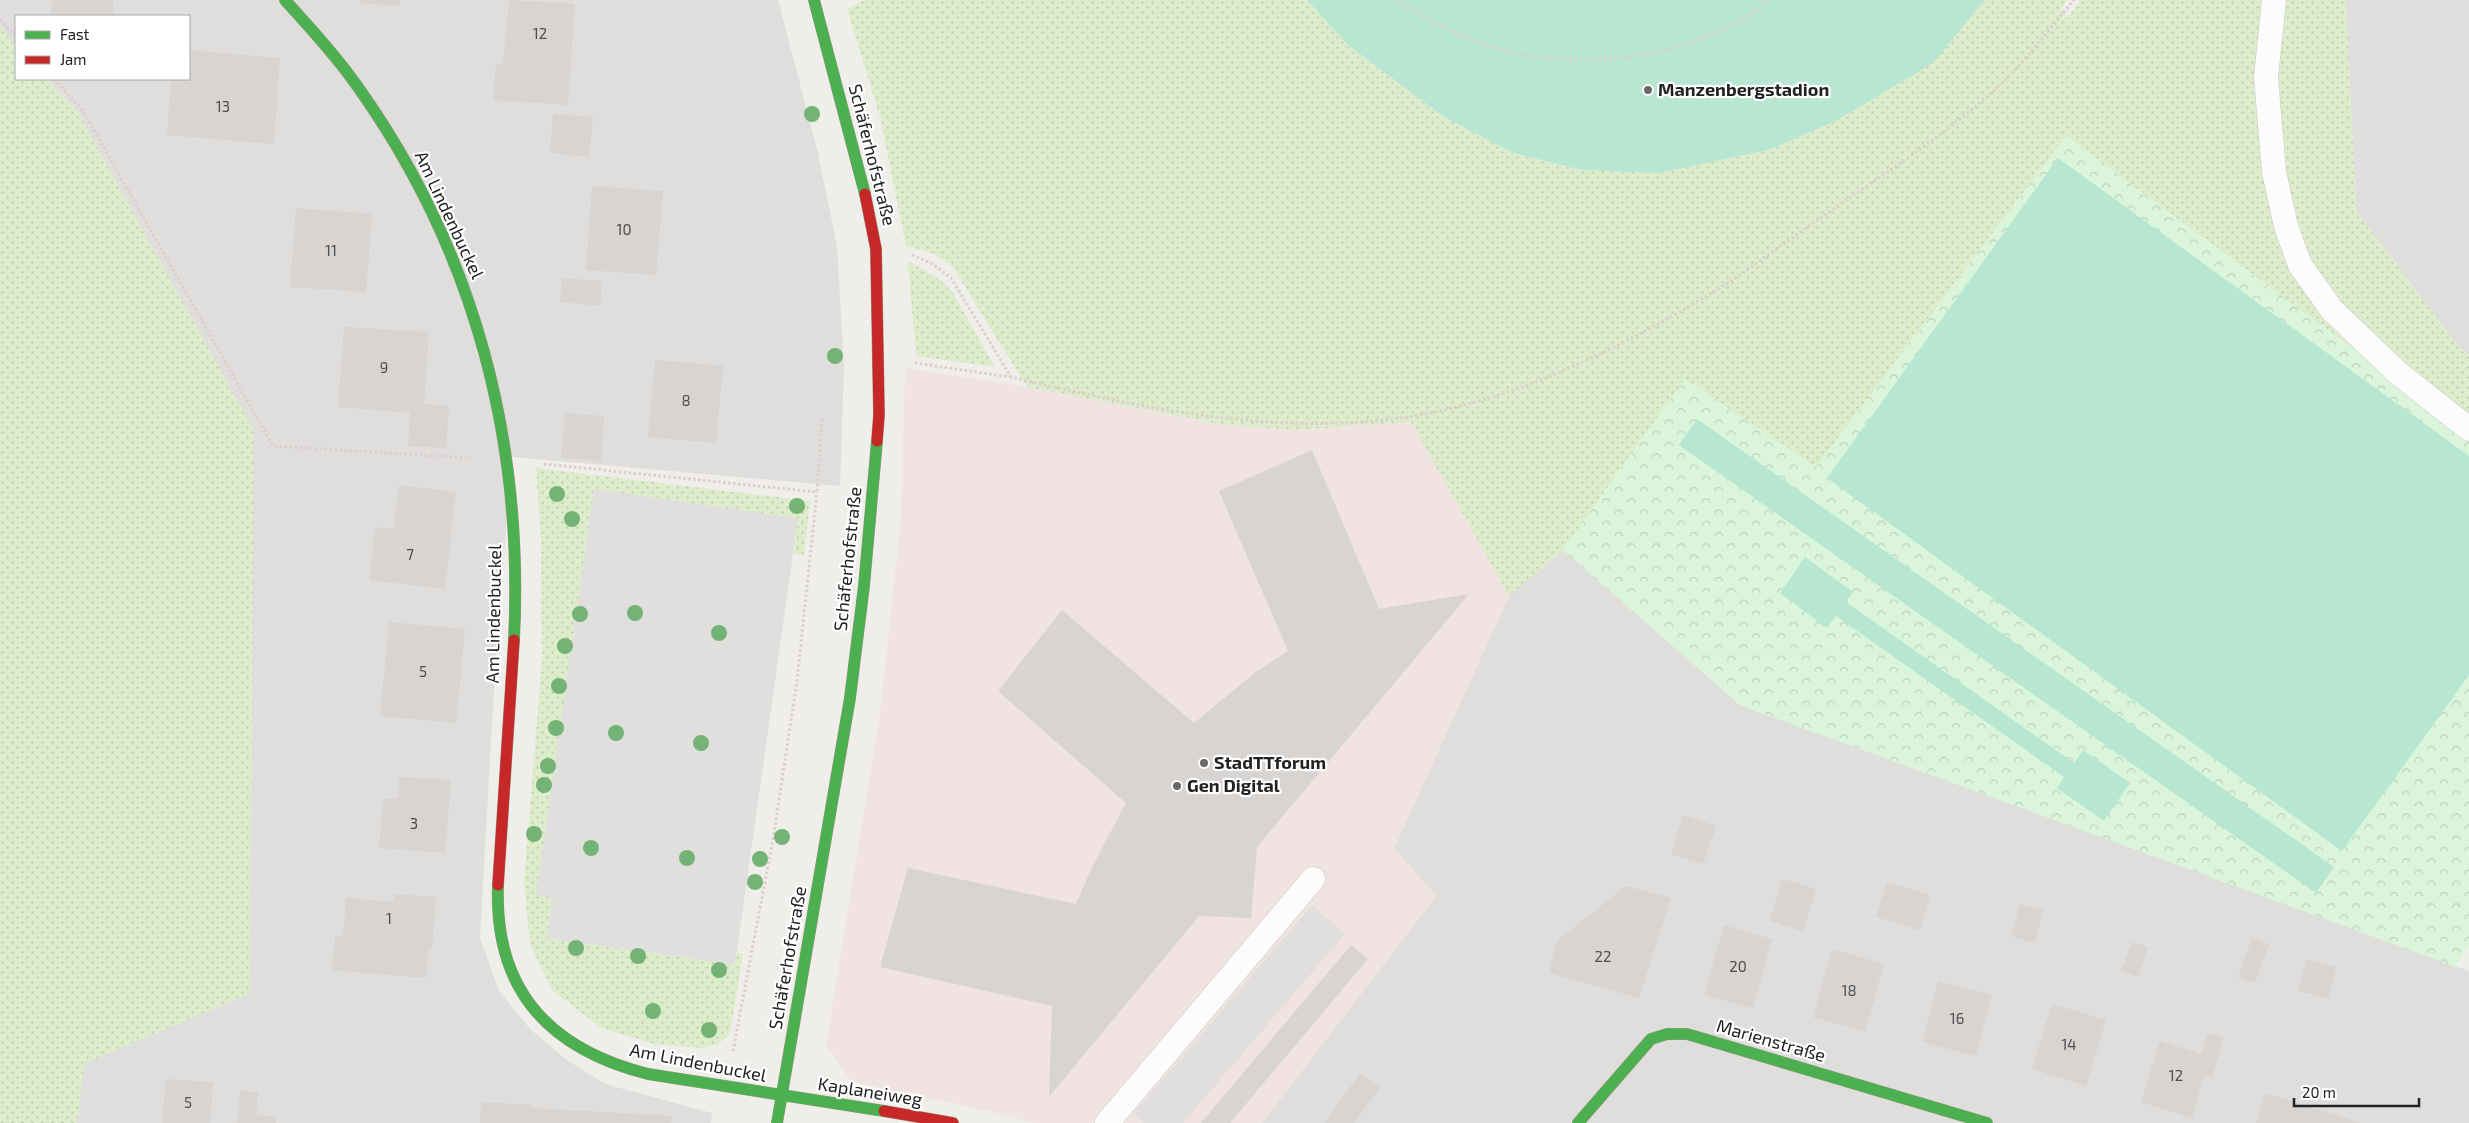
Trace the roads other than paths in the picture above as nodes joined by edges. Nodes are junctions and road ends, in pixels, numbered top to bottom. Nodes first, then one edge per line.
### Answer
1 (285, 0) edge
2 (814, 0) edge
3 (2274, 0) edge
4 (2469, 429) edge
5 (1313, 879) dead end
6 (782, 1096) junction
7 (778, 1123) edge
8 (953, 1123) edge
9 (1107, 1123) edge
10 (1578, 1123) edge
11 (1987, 1123) edge

1 - 6 street, Am Lindenbuckel
2 - 6 street, Schäferhofstraße
3 - 4 lane
5 - 9 lane
6 - 7 street, Schäferhofstraße
6 - 8 street, Kaplaneiweg
10 - 11 street, Marienstraße

